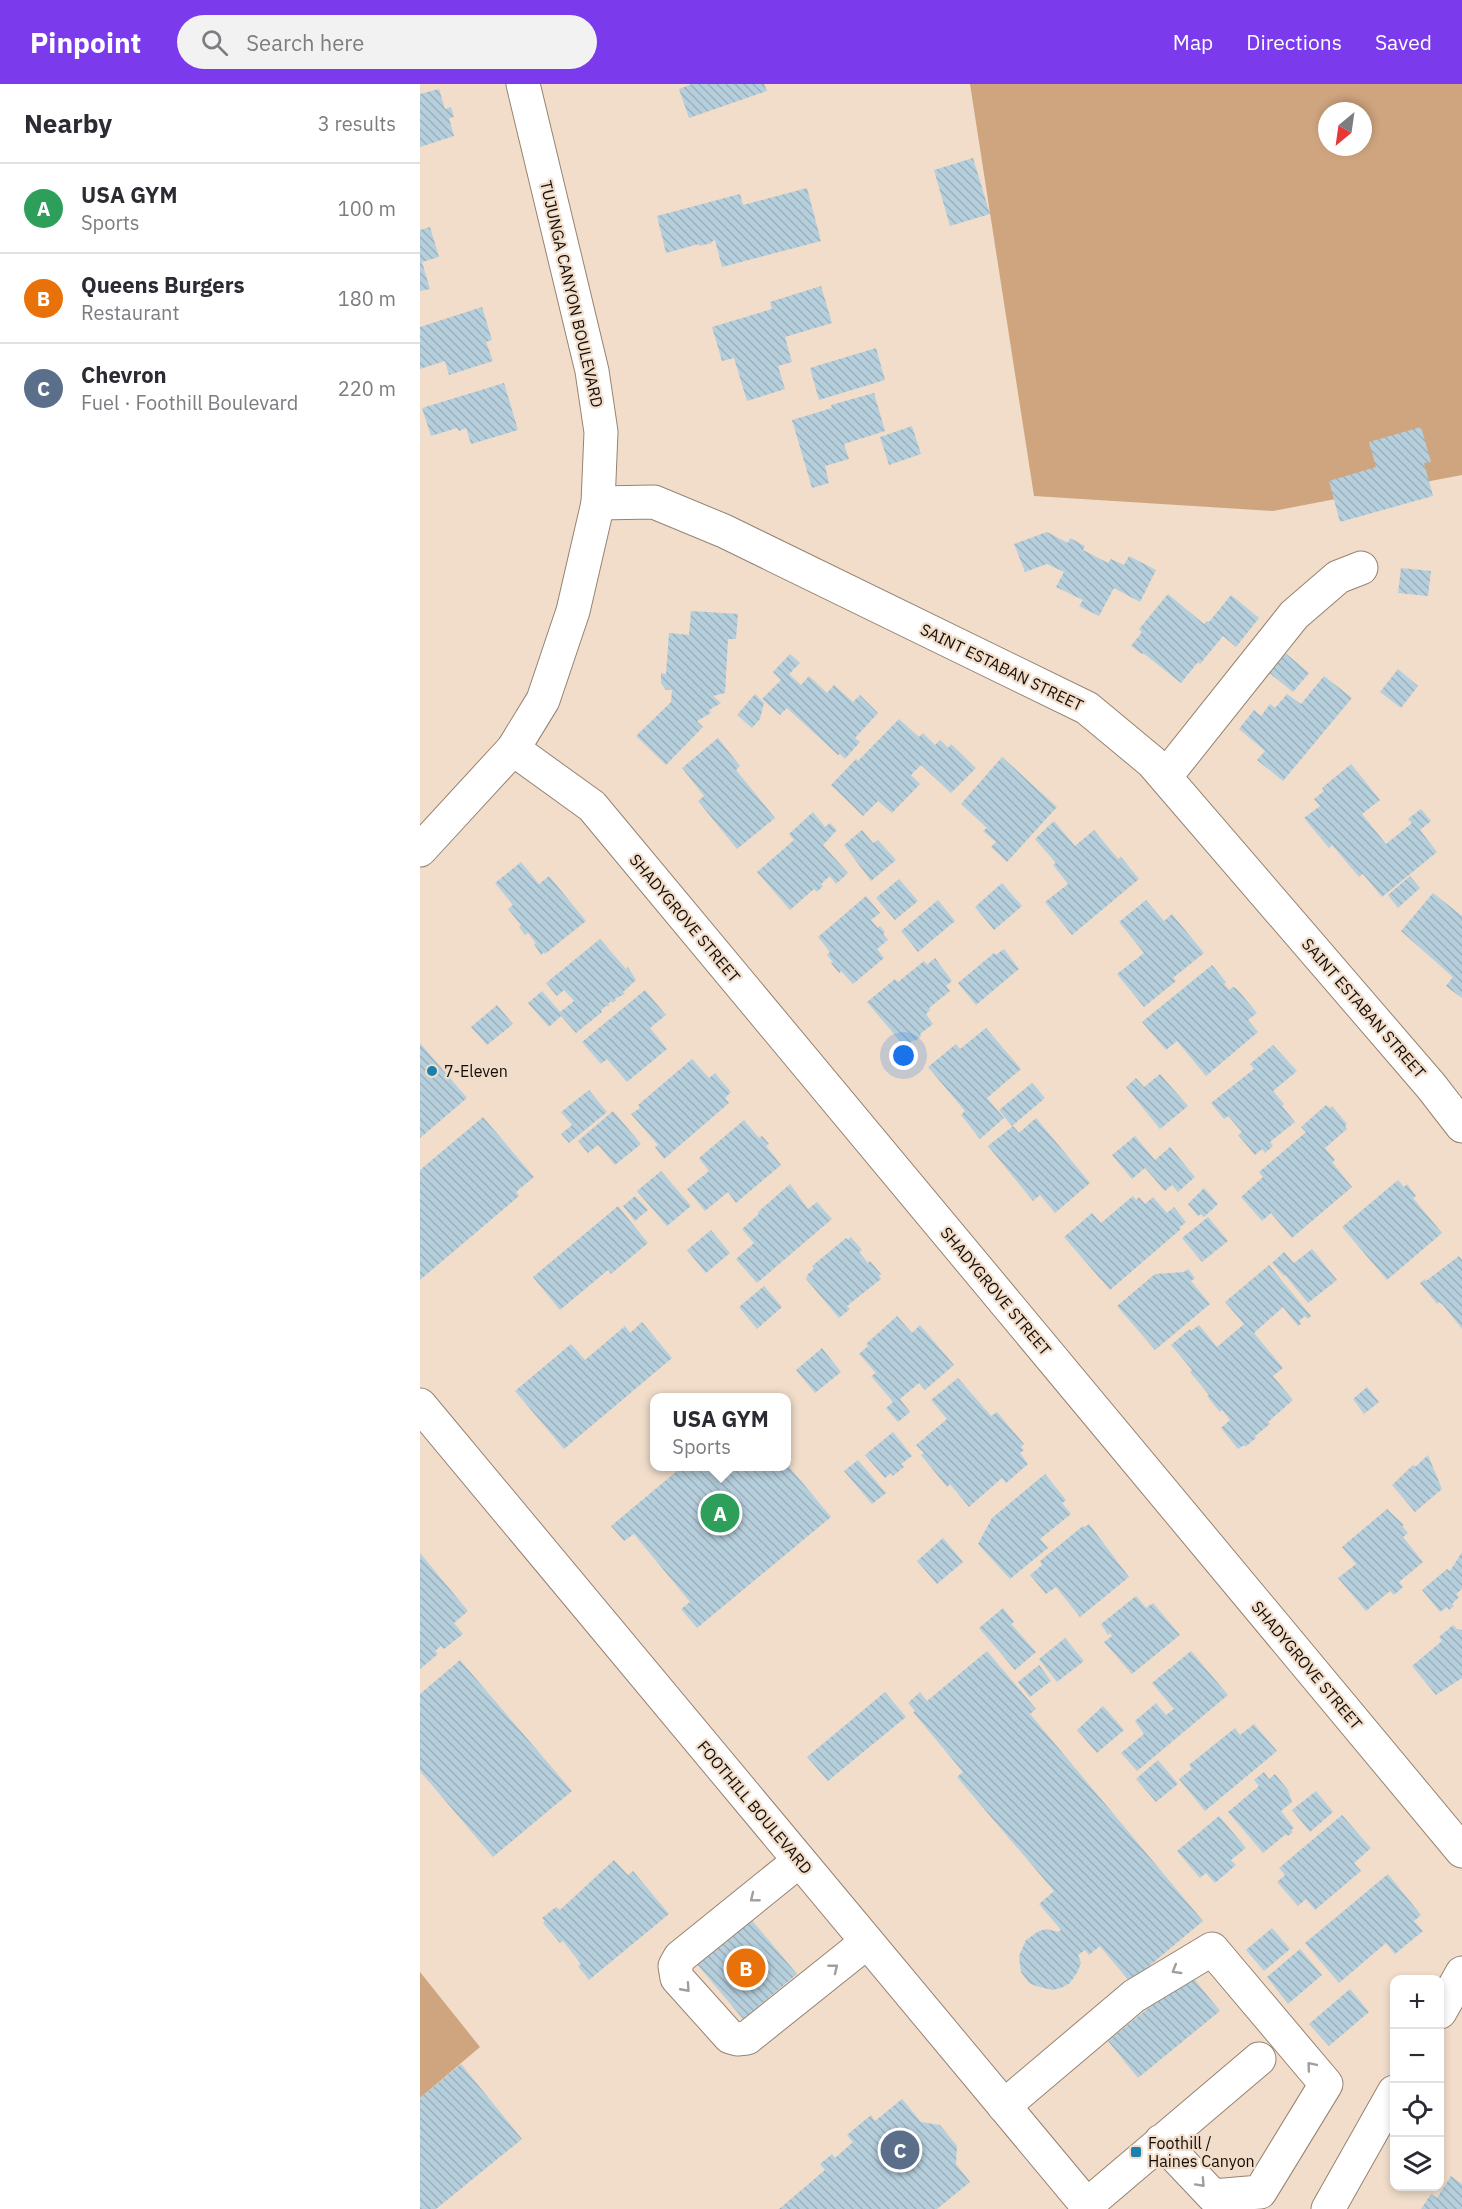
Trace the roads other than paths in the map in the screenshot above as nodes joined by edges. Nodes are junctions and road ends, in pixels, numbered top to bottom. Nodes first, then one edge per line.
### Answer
1 (523, 84) edge
2 (598, 503) junction
3 (1361, 568) dead end
4 (513, 749) junction
5 (1165, 777) junction
6 (420, 850) edge
7 (1462, 1126) edge
8 (420, 1405) edge
9 (1462, 1851) edge
10 (799, 1861) junction
11 (867, 1942) junction
12 (1462, 1973) edge
13 (1444, 2005) edge
14 (1259, 2059) dead end
15 (1390, 2101) edge
16 (1004, 2106) junction
17 (1161, 2141) junction
18 (1088, 2207) edge
19 (1328, 2209) edge

1 - 2 street, TUJUNGA CANYON BOULEVARD
2 - 4 street, TUJUNGA CANYON BOULEVARD
2 - 5 street, SAINT ESTABAN STREET
3 - 5 street
4 - 6 street, TUJUNGA CANYON BOULEVARD
4 - 9 street, SHADYGROVE STREET
5 - 7 street, SAINT ESTABAN STREET
8 - 10 street, FOOTHILL BOULEVARD
10 - 11 street, FOOTHILL BOULEVARD
10 -> 11 street
11 - 16 street, FOOTHILL BOULEVARD
12 - 13 street
14 - 17 street
15 - 19 street
17 -> 16 street
16 - 18 street, FOOTHILL BOULEVARD
17 - 18 street

